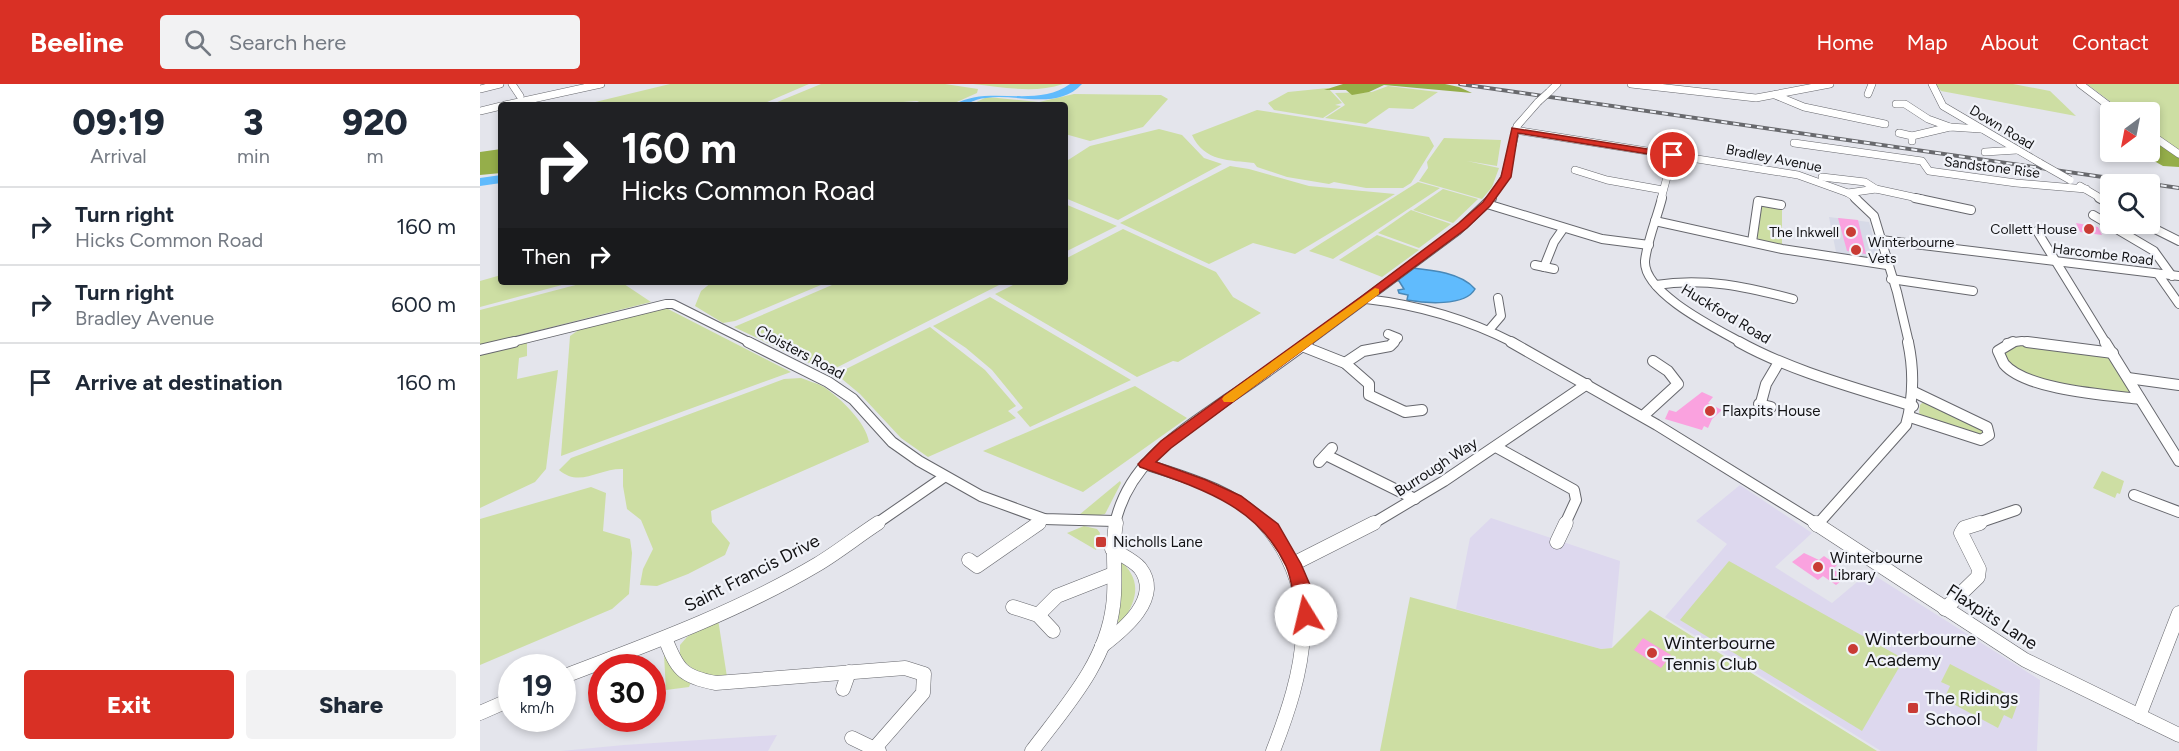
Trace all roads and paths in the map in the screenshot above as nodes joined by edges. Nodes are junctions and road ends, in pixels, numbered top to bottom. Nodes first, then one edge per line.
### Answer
1 (500, 84) edge
2 (512, 84) edge
3 (578, 84) edge
4 (601, 84) edge
5 (1557, 84) edge
6 (1631, 84) edge
7 (1830, 84) edge
8 (1932, 84) edge
9 (2080, 84) edge
10 (480, 89) edge
11 (1869, 89) edge
12 (1876, 91) dead end
13 (1776, 95) junction
14 (520, 96) junction
15 (507, 102) edge
16 (510, 102) edge
17 (2104, 102) edge
18 (1896, 104) dead end
19 (498, 105) edge
20 (480, 111) edge
21 (1885, 124) dead end
22 (1950, 127) junction
23 (1981, 129) junction
24 (1515, 130) junction
25 (1899, 133) dead end
26 (2160, 141) edge
27 (1794, 143) dead end
28 (2017, 150) junction
29 (1985, 152) dead end
30 (2179, 154) edge
31 (1673, 155) junction
32 (1575, 170) dead end
33 (1811, 179) junction
34 (1876, 189) junction
35 (2086, 189) junction
36 (1663, 190) junction
37 (1848, 193) junction
38 (2100, 198) edge
39 (1487, 204) junction
40 (1781, 205) dead end
41 (1971, 210) dead end
42 (2093, 215) dead end
43 (1655, 221) junction
44 (1563, 229) junction
45 (2047, 232) dead end
46 (2160, 232) edge
47 (1881, 240) junction
48 (2179, 241) edge
49 (1752, 242) junction
50 (1649, 245) junction
51 (2055, 261) junction
52 (1887, 265) junction
53 (1554, 268) dead end
54 (2158, 274) junction
55 (2175, 276) edge
56 (1892, 279) junction
57 (1656, 285) junction
58 (1383, 286) junction
59 (1973, 291) dead end
60 (1498, 298) dead end
61 (1366, 299) junction
62 (1793, 299) dead end
63 (1398, 302) junction
64 (2179, 304) edge
65 (1490, 330) junction
66 (1388, 334) dead end
67 (1302, 346) junction
68 (480, 350) edge
69 (2113, 353) junction
70 (1653, 360) dead end
71 (1779, 362) junction
72 (1345, 363) junction
73 (2128, 378) junction
74 (1587, 384) junction
75 (2179, 385) edge
76 (1914, 392) junction
77 (2140, 399) junction
78 (1771, 407) dead end
79 (1422, 410) dead end
80 (1912, 411) junction
81 (1643, 416) junction
82 (1496, 447) junction
83 (1326, 455) dead end
84 (2179, 461) edge
85 (1145, 464) junction
86 (944, 477) junction
87 (2134, 495) dead end
88 (1415, 499) junction
89 (2016, 510) dead end
90 (2179, 512) edge
91 (1044, 519) junction
92 (1114, 521) junction
93 (1818, 525) junction
94 (1557, 542) dead end
95 (1112, 549) junction
96 (969, 561) dead end
97 (1293, 564) junction
98 (1113, 574) junction
99 (1013, 607) dead end
100 (1945, 609) junction
101 (2179, 613) edge
102 (1038, 615) junction
103 (1053, 631) dead end
104 (666, 638) junction
105 (1102, 647) junction
106 (576, 672) edge
107 (849, 672) junction
108 (843, 689) dead end
109 (498, 705) edge
110 (480, 713) edge
111 (2139, 716) junction
112 (2179, 735) edge
113 (852, 738) dead end
114 (877, 750) edge
115 (1032, 751) edge
116 (1273, 751) edge

1 - 10 street
2 - 14 street
3 - 14 street
4 - 16 street
5 - 24 street, bridge
6 - 13 street
7 - 13 street
8 - 23 street, Down Road
9 - 17 street
11 - 12 street
13 - 21 street
14 - 15 street
18 - 22 street
19 - 20 street
22 - 23 street
22 - 25 street
23 - 28 street, Down Road
24 - 31 street, Bradley Avenue
24 - 39 street
26 - 30 street
27 - 35 street, Sandstone Rise
28 - 29 street
28 - 35 street, Down Road, bridge
31 - 33 street, Bradley Avenue
31 - 36 street, Huckford Road
32 - 36 street
33 - 34 street
33 - 37 street, Bradley Avenue
34 - 37 street
34 - 41 street
35 - 38 street, Down Road
36 - 43 street, Huckford Road
37 - 47 street, Bradley Avenue
39 - 44 street
39 - 58 street
40 - 49 street
42 - 55 street
43 - 49 street
43 - 50 street, Huckford Road
44 - 50 street
44 - 53 street
45 - 51 street
46 - 48 street
47 - 51 street, Harcombe Road
47 - 52 street, Bradley Avenue
49 - 52 street
50 - 57 street, Huckford Road
51 - 54 street, Harcombe Road
51 - 69 street
52 - 56 street, Bradley Avenue
54 - 55 street, Harcombe Road
54 - 64 street
56 - 59 street
56 - 76 street, Bradley Avenue
57 - 62 street
57 - 71 street, Huckford Road
58 - 61 street
58 - 63 street, Flaxpits Lane
60 - 65 street
61 - 63 street, Flaxpits Lane
61 - 67 street
63 - 65 street, Flaxpits Lane
65 - 74 street, Flaxpits Lane
66 - 72 street
67 - 72 street
67 - 85 street
68 - 86 street, Cloisters Road
69 - 73 street
69 - 77 street
70 - 81 street
71 - 78 street
71 - 80 street, Huckford Road
72 - 79 street
73 - 75 street
73 - 77 street
74 - 81 street, Flaxpits Lane
74 - 82 street, Burrough Way
76 - 80 street, Bradley Avenue
76 - 80 street
77 - 84 street
80 - 93 street
81 - 93 street, Flaxpits Lane
82 - 88 street, Burrough Way
82 - 94 street
83 - 88 street
85 - 92 street
85 - 97 street
86 - 91 street, Cloisters Road
86 - 104 street, Saint Francis Drive
87 - 90 street
88 - 97 street, Burrough Way
89 - 100 street
91 - 92 street, Cloisters Road
91 - 96 street
92 - 95 street
93 - 100 street, Flaxpits Lane
95 - 98 street
95 - 105 street
97 - 116 street
98 - 102 street
98 - 105 street
99 - 102 street
100 - 111 street, Flaxpits Lane
101 - 111 street
102 - 103 street
104 - 106 street, Saint Francis Drive
104 - 107 street
105 - 115 street
107 - 108 street
107 - 114 street
109 - 110 street
111 - 112 street, Flaxpits Lane
113 - 114 street

